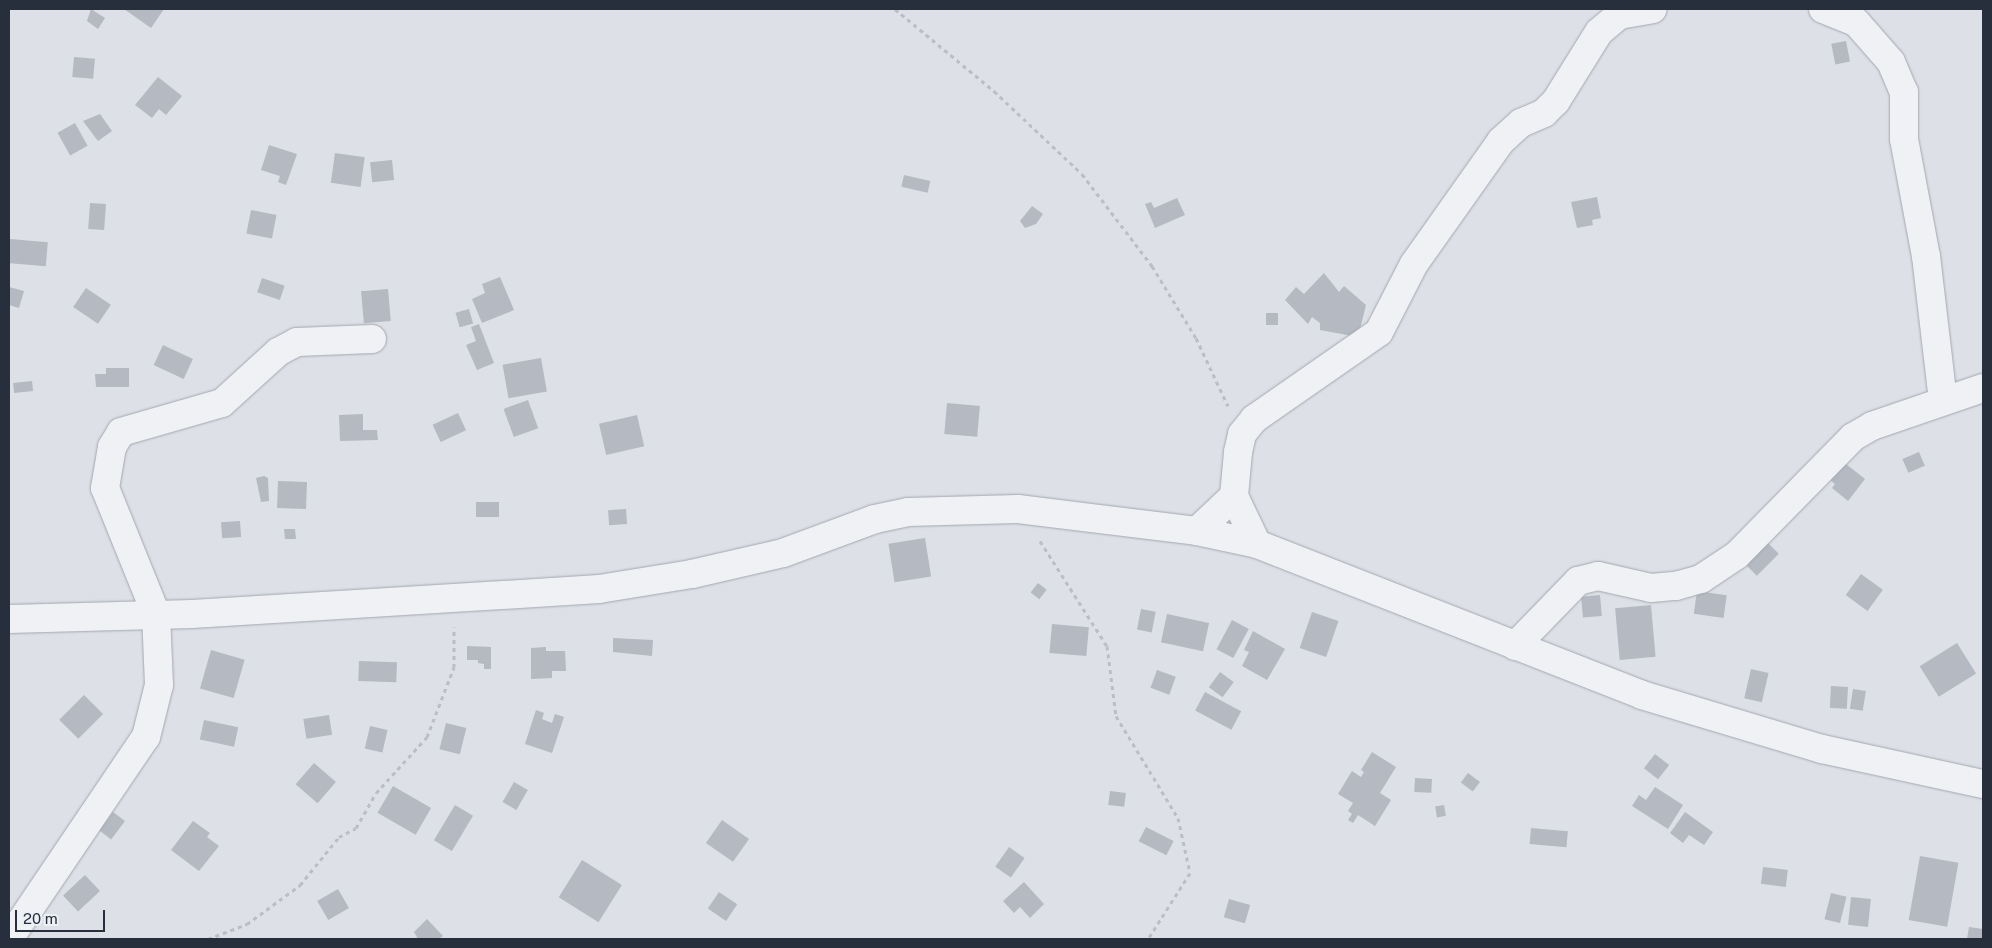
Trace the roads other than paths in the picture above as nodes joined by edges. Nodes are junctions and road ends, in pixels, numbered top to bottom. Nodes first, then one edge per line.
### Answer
1 (1652, 9) edge
2 (1823, 9) edge
3 (372, 339) dead end
4 (1983, 388) edge
5 (1943, 401) junction
6 (1234, 496) junction
7 (1197, 531) junction
8 (1257, 544) junction
9 (156, 614) junction
10 (9, 619) edge
11 (1515, 646) junction
12 (1983, 784) edge
13 (9, 939) edge

1 - 6 street
2 - 5 street
3 - 9 street
4 - 5 street
5 - 11 street
6 - 7 street
6 - 8 street
7 - 8 street
7 - 9 street
8 - 11 street
9 - 10 street
9 - 13 street
11 - 12 street

